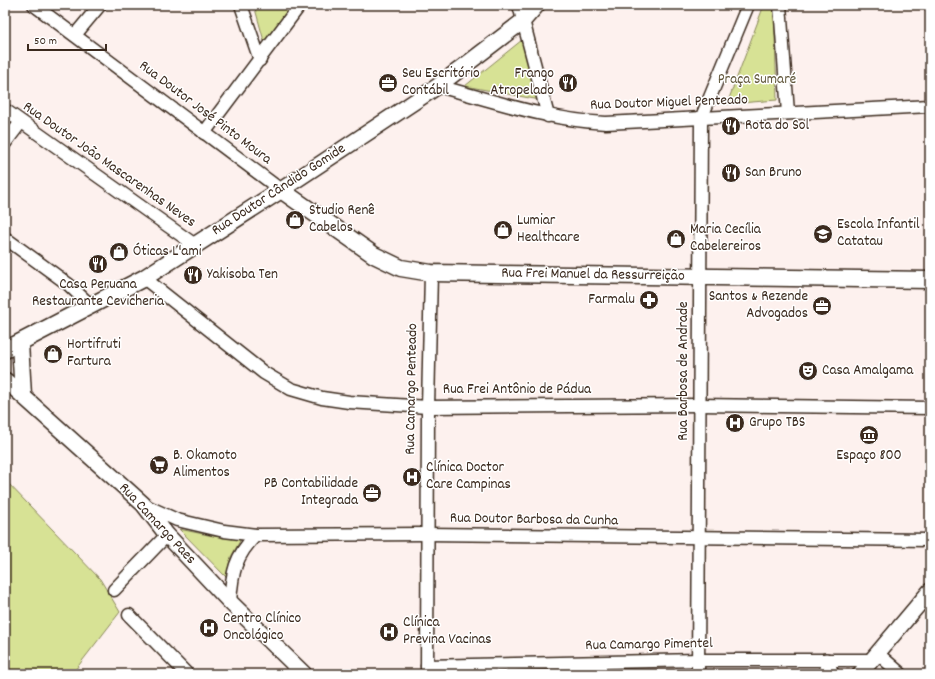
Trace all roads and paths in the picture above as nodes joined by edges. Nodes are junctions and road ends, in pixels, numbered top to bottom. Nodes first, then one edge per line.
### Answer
1 (34, 5) edge
2 (100, 5) edge
3 (241, 5) edge
4 (300, 5) edge
5 (519, 5) edge
6 (537, 5) edge
7 (748, 5) edge
8 (780, 5) edge
9 (523, 21) junction
10 (74, 35) junction
11 (260, 60) junction
12 (438, 86) junction
13 (930, 106) edge
14 (5, 110) edge
15 (788, 114) junction
16 (548, 116) junction
17 (701, 119) junction
18 (21, 122) junction
19 (204, 133) junction
20 (5, 143) edge
21 (281, 190) junction
22 (5, 238) edge
23 (195, 245) junction
24 (431, 273) junction
25 (699, 276) junction
26 (144, 278) junction
27 (930, 280) edge
28 (91, 306) junction
29 (20, 343) junction
30 (5, 350) edge
31 (5, 380) edge
32 (23, 395) junction
33 (700, 405) junction
34 (428, 407) junction
35 (930, 408) edge
36 (143, 504) junction
37 (427, 534) junction
38 (167, 535) junction
39 (256, 535) junction
40 (699, 538) junction
41 (930, 540) edge
42 (114, 590) dead end
43 (930, 591) edge
44 (230, 602) junction
45 (129, 615) dead end
46 (874, 657) junction
47 (699, 660) junction
48 (828, 667) edge
49 (427, 670) edge
50 (187, 674) edge
51 (304, 674) edge
52 (698, 674) edge
53 (860, 674) edge
54 (901, 674) edge

1 - 10 street, Rua Doutor José Pinto Moura
2 - 10 street
3 - 11 street
4 - 11 street
5 - 9 street
6 - 9 street, Rua Doutor Cândido Gomide
7 - 17 street, Rua Barbosa de Andrade
8 - 15 street
9 - 12 street, Rua Doutor Cândido Gomide
9 - 16 street
10 - 19 street, Rua Doutor José Pinto Moura
11 - 19 street
12 - 16 street, Rua Doutor Miguel Penteado
12 - 21 street, Rua Doutor Cândido Gomide
13 - 15 street, Rua Doutor Miguel Penteado
14 - 18 street, Rua Doutor João Mascarenhas Neves
15 - 17 street, Rua Doutor Miguel Penteado
16 - 17 street, Rua Doutor Miguel Penteado
17 - 25 street, Rua Barbosa de Andrade
18 - 20 street
18 - 23 street, Rua Doutor João Mascarenhas Neves
19 - 21 street, Rua Doutor José Pinto Moura
21 - 23 main road, Rua Doutor Cândido Gomide
21 - 24 main road, Rua Frei Manuel da Ressurreição
22 - 28 street
23 - 26 main road, Rua Doutor Cândido Gomide
24 - 25 main road, Rua Frei Manuel da Ressurreição
24 - 34 street, Rua Camargo Penteado
25 - 27 main road, Rua Frei Manuel da Ressurreição
25 - 33 street, Rua Barbosa de Andrade
26 - 28 main road, Rua Doutor Cândido Gomide
26 - 34 street, Rua Frei Antônio de Pádua
28 - 29 main road, Rua Doutor Cândido Gomide
29 - 30 main road, Rua Doutor Cândido Gomide
29 - 32 main road
31 - 32 street, Rua Camargo Paes
32 - 36 street, Rua Camargo Paes
33 - 34 street, Rua Frei Antônio de Pádua
33 - 35 street, Rua Frei Antônio de Pádua
33 - 40 street, Rua Barbosa de Andrade
34 - 37 street, Rua Camargo Penteado
36 - 38 street, Rua Camargo Paes
36 - 39 street, Rua Doutor Barbosa da Cunha
37 - 39 street, Rua Doutor Barbosa da Cunha
37 - 40 street, Rua Doutor Barbosa da Cunha
37 - 49 street, Rua Camargo Penteado
38 - 42 street
38 - 44 street, Rua Camargo Paes
39 - 44 street
40 - 41 street, Rua Doutor Barbosa da Cunha
40 - 47 street, Rua Barbosa de Andrade
43 - 46 street
44 - 51 street, Rua Camargo Paes
45 - 50 street
46 - 48 street, Rua Camargo Pimentel
46 - 53 street
46 - 54 street
47 - 48 street, Rua Camargo Pimentel
47 - 49 street, Rua Camargo Pimentel
47 - 52 street, Rua Barbosa de Andrade

